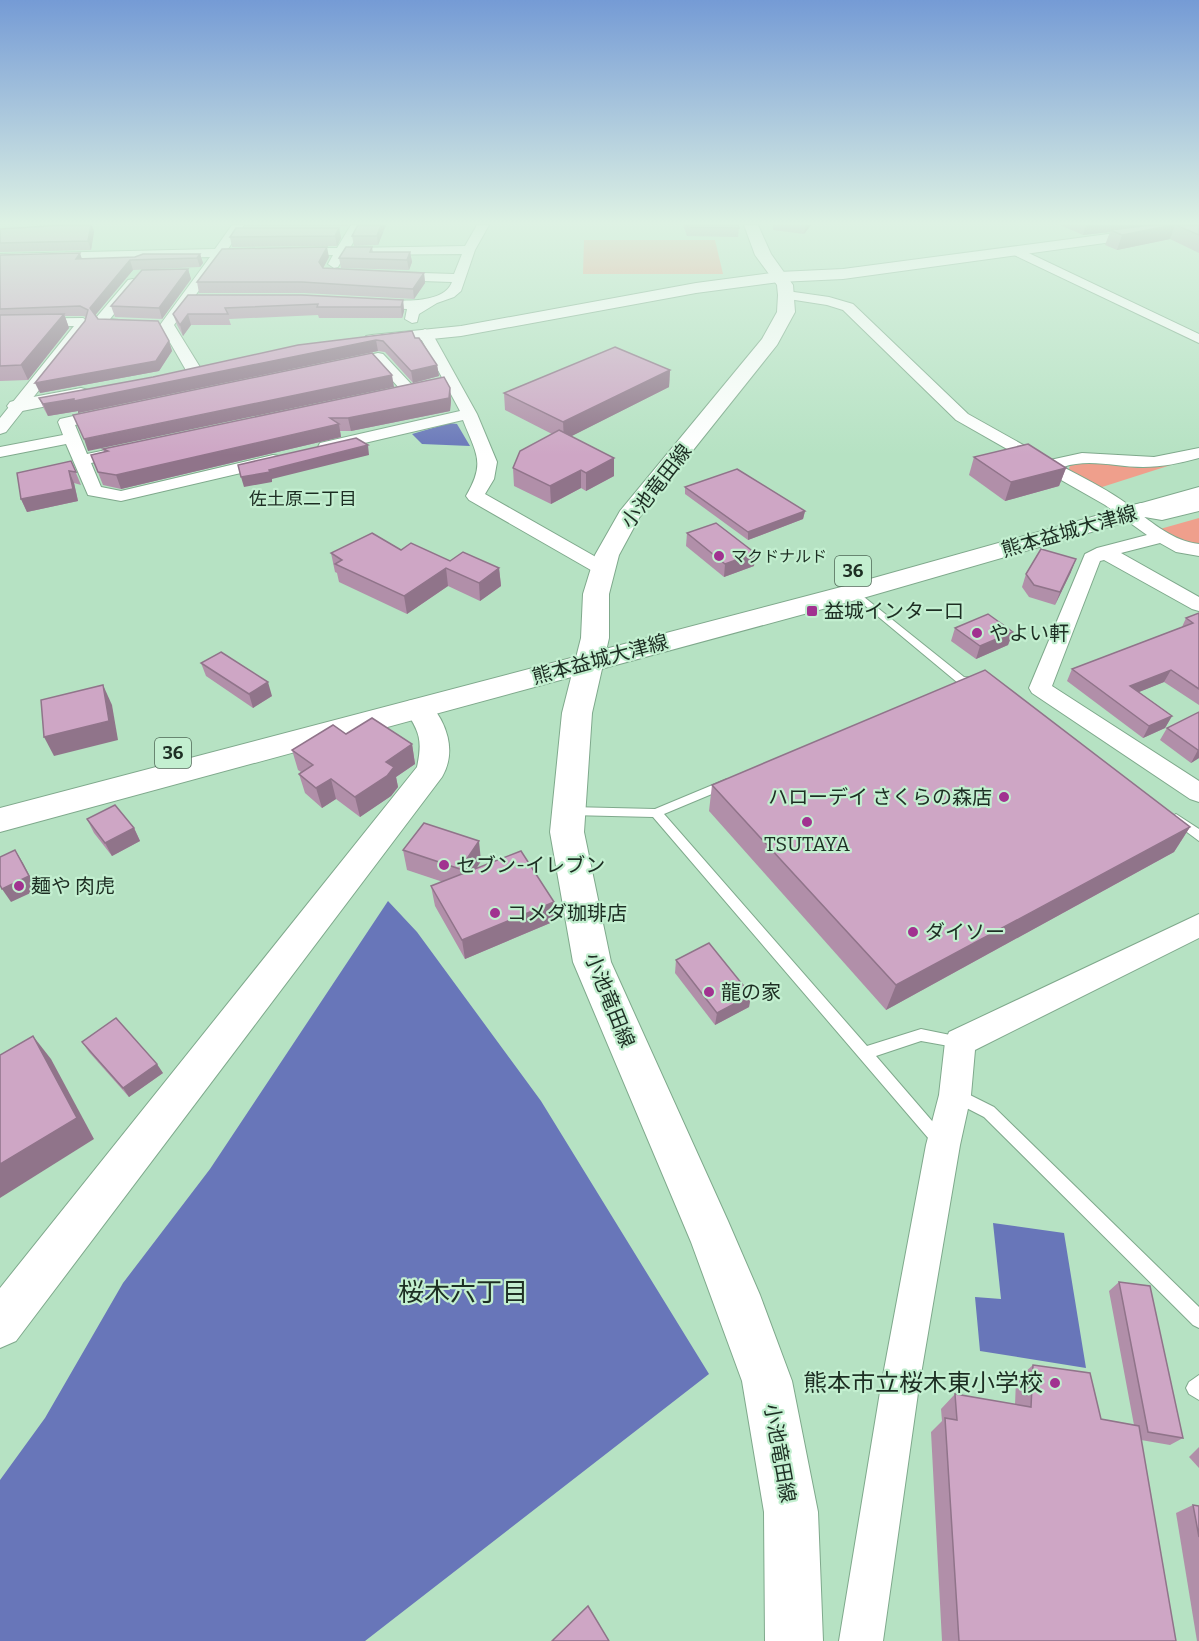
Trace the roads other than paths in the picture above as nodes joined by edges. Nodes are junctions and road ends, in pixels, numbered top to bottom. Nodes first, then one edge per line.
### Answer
1 (117, 302) edge
2 (188, 302) edge
3 (350, 302) edge
4 (431, 302) edge
5 (622, 302) edge
6 (785, 302) edge
7 (831, 302) edge
8 (1124, 302) edge
9 (420, 306) junction
10 (0, 323) edge
11 (156, 326) junction
12 (419, 334) junction
13 (1196, 335) edge
14 (360, 341) edge
15 (331, 367) edge
16 (200, 371) joint
17 (176, 376) edge
18 (451, 381) junction
19 (418, 387) junction
20 (98, 391) edge
21 (386, 394) edge
22 (17, 406) junction
23 (123, 410) edge
24 (469, 414) junction
25 (0, 429) edge
26 (70, 438) junction
27 (138, 448) edge
28 (0, 452) edge
29 (307, 452) edge
30 (1199, 453) edge
31 (284, 457) edge
32 (81, 460) junction
33 (1048, 467) junction
34 (1199, 476) edge
35 (1199, 494) edge
36 (1199, 504) edge
37 (1127, 508) junction
38 (1162, 537) junction
39 (1199, 550) edge
40 (1104, 552) junction
41 (603, 569) junction
42 (854, 592) junction
43 (1199, 605) edge
44 (592, 650) junction
45 (986, 686) edge
46 (418, 708) junction
47 (733, 780) edge
48 (1199, 792) edge
49 (0, 801) edge
50 (569, 811) junction
51 (656, 813) junction
52 (1171, 814) edge
53 (0, 820) edge
54 (1199, 836) edge
55 (1199, 925) edge
56 (960, 1042) junction
57 (864, 1054) junction
58 (955, 1095) junction
59 (943, 1144) junction
60 (1199, 1319) edge
61 (0, 1325) edge
62 (1199, 1384) edge
63 (1199, 1391) edge
64 (794, 1641) edge
65 (861, 1641) edge

1 - 11 street
2 - 11 street
3 - 9 street
4 - 9 street
5 - 12 street
6 - 41 main road, 小池竜田線
7 - 33 street
8 - 13 street
9 - 12 street
10 - 22 street
11 - 16 street
12 - 14 street
12 - 18 street
15 - 19 street
16 - 17 street
18 - 19 street
18 - 24 street
19 - 21 street
20 - 22 street
22 - 25 street
23 - 26 street
24 - 29 street
24 - 41 street
26 - 28 street
26 - 32 street
27 - 32 street
30 - 33 street
31 - 32 street
33 - 37 street
34 - 37 main road, 熊本益城大津線 / 36
35 - 37 main road, 熊本益城大津線 / 36
36 - 37 main road
37 - 38 street
37 - 42 main road, 熊本益城大津線 / 36
37 - 44 main road, 熊本益城大津線 / 36
38 - 39 street
38 - 40 street
40 - 43 street
40 - 48 street
41 - 44 main road, 小池竜田線
42 - 44 main road, 熊本益城大津線 / 36
42 - 45 lane
44 - 46 main road, 熊本益城大津線 / 36
44 - 49 main road, 熊本益城大津線 / 36
44 - 50 main road, 小池竜田線
46 - 53 main road, 熊本益城大津線 / 36
46 - 61 street
47 - 51 lane
50 - 51 lane
50 - 64 main road, 小池竜田線
51 - 57 lane
52 - 54 lane
55 - 56 street
56 - 57 lane
56 - 58 street
57 - 59 lane
58 - 59 street
58 - 60 lane
59 - 65 street
62 - 63 lane

